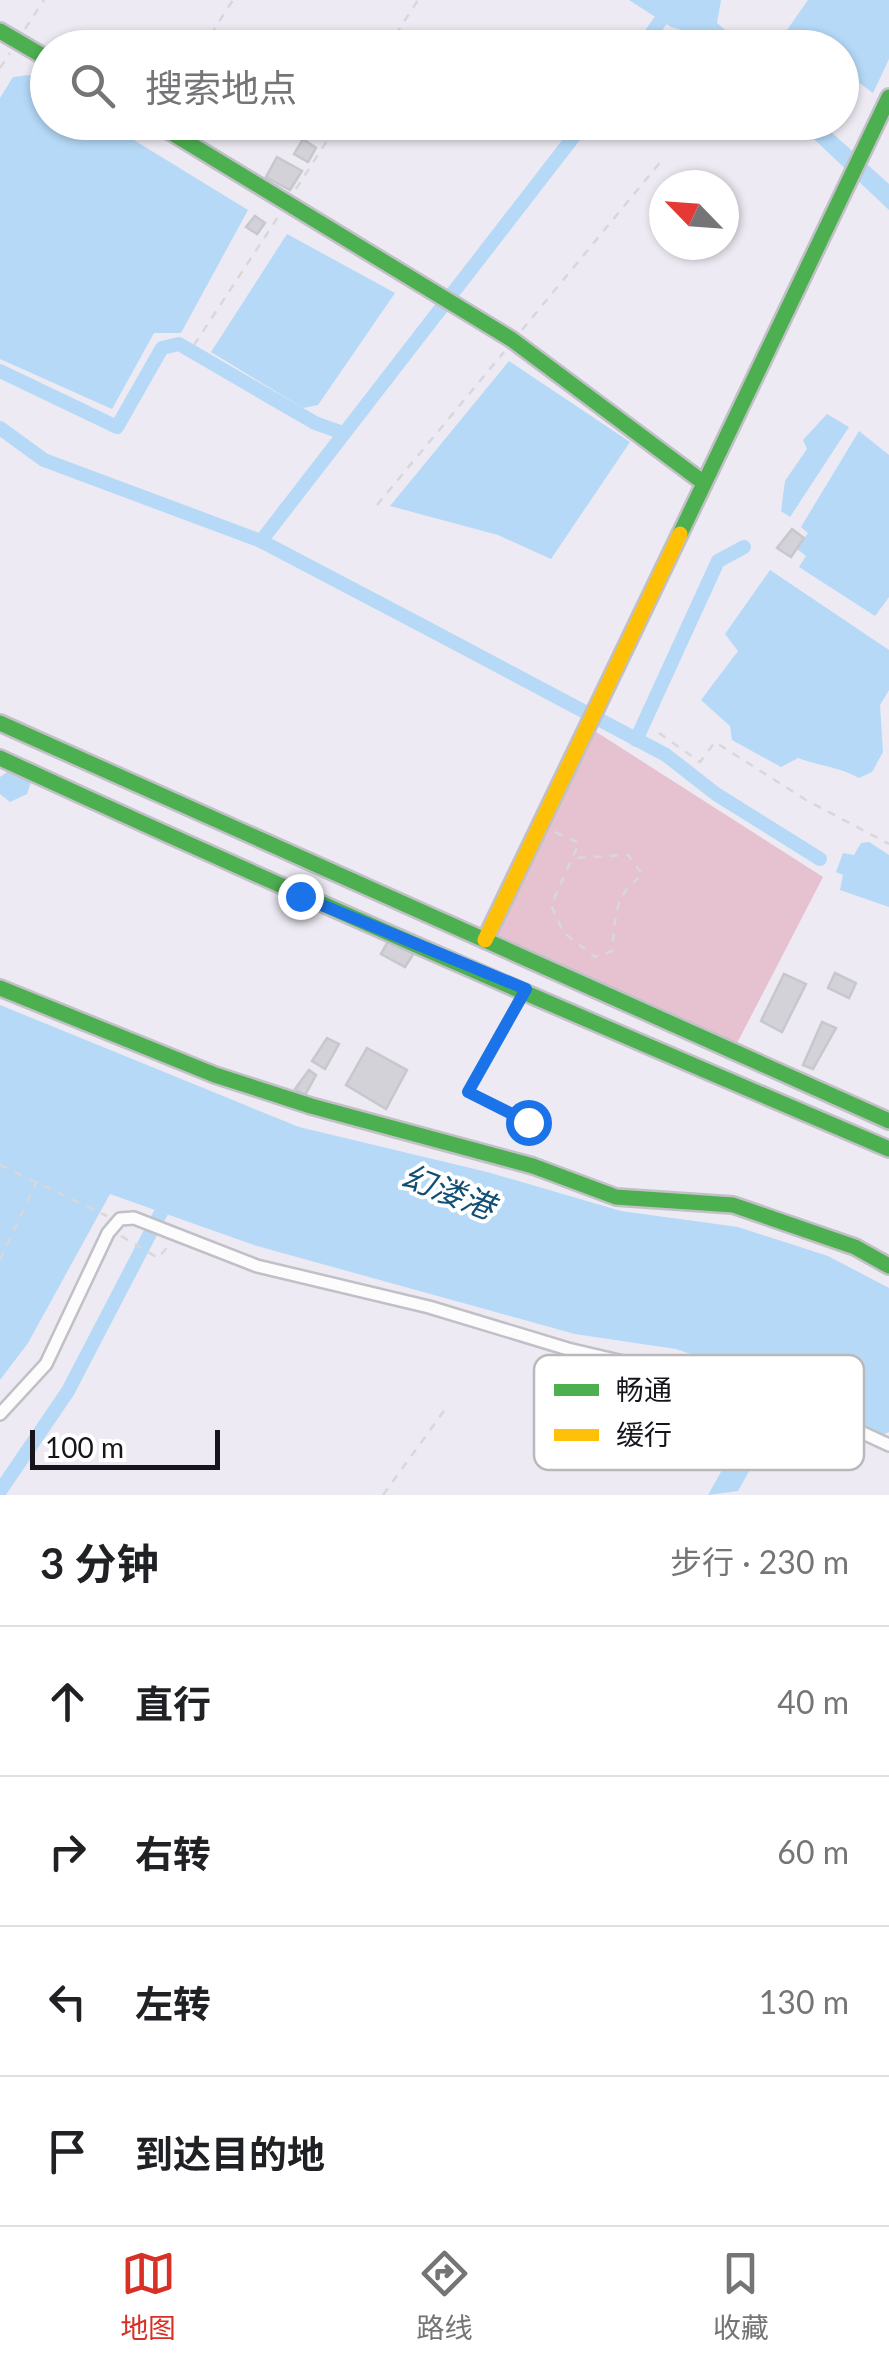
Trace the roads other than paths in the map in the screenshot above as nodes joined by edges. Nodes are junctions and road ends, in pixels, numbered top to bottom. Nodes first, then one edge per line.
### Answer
1 (0, 31) edge
2 (30, 49) edge
3 (889, 97) edge
4 (184, 140) edge
5 (704, 482) junction
6 (0, 723) edge
7 (0, 758) edge
8 (425, 914) junction
9 (413, 940) junction
10 (484, 940) junction
11 (0, 988) edge
12 (889, 1120) edge
13 (889, 1148) edge
14 (889, 1266) edge
15 (594, 1355) edge
16 (0, 1414) edge
17 (864, 1434) edge
18 (889, 1446) edge

1 - 2 main road
3 - 5 main road
4 - 5 main road
5 - 10 main road
6 - 8 main road
7 - 9 main road
8 - 9 main road
8 - 10 main road
9 - 13 main road
10 - 12 main road
11 - 14 main road
15 - 16 street
17 - 18 street

